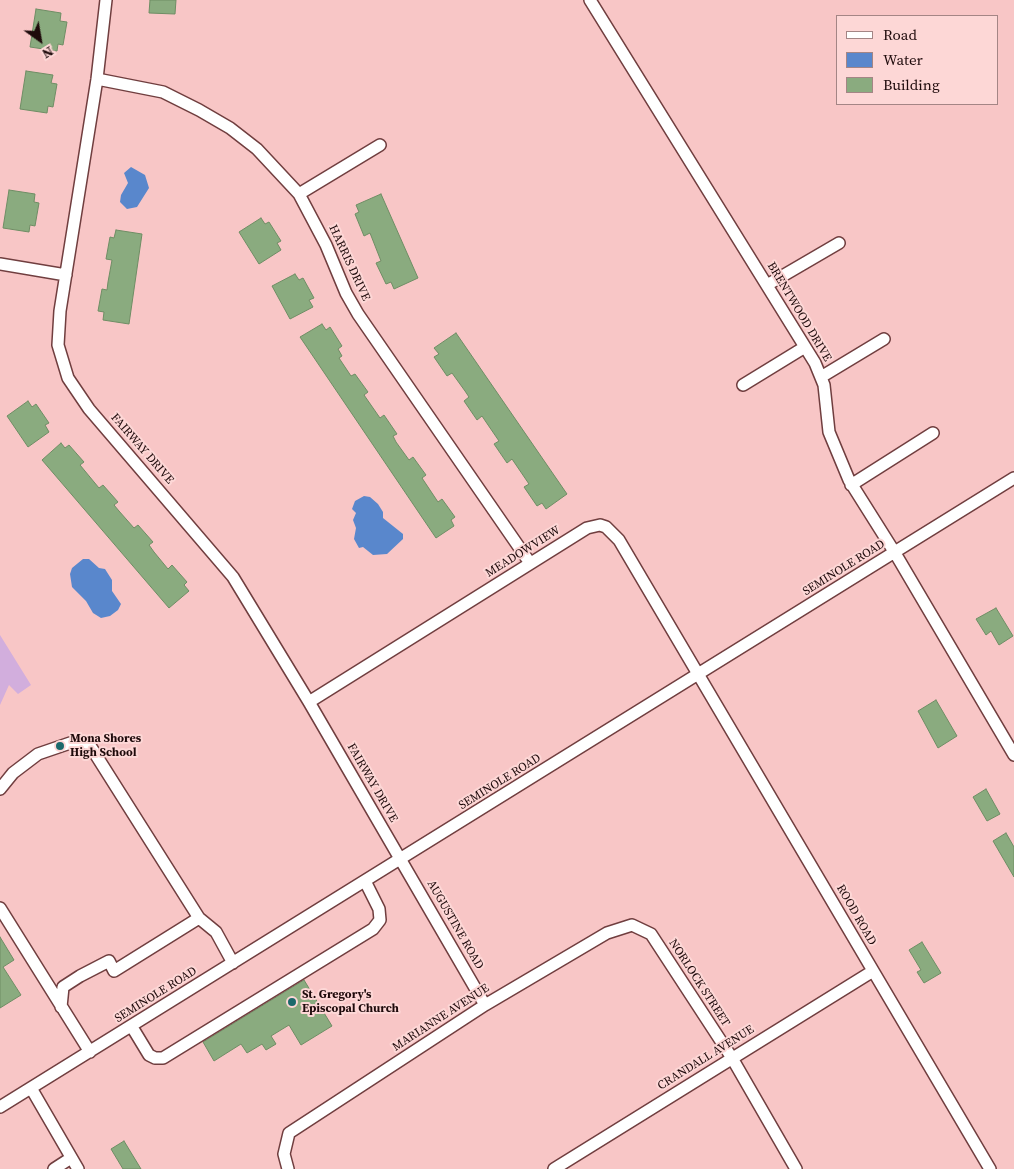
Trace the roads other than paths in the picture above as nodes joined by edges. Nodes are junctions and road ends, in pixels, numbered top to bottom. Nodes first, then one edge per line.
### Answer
1 (106, 0) edge
2 (590, 0) edge
3 (97, 79) junction
4 (380, 145) dead end
5 (299, 194) junction
6 (839, 243) dead end
7 (0, 264) edge
8 (66, 275) junction
9 (767, 285) junction
10 (884, 339) dead end
11 (805, 347) junction
12 (821, 377) junction
13 (742, 385) dead end
14 (933, 433) dead end
15 (1014, 478) edge
16 (851, 485) junction
17 (895, 553) junction
18 (530, 564) junction
19 (698, 674) junction
20 (309, 702) junction
21 (1014, 755) edge
22 (0, 789) edge
23 (401, 859) junction
24 (366, 881) junction
25 (0, 908) edge
26 (199, 918) junction
27 (632, 925) joint
28 (233, 963) junction
29 (873, 971) junction
30 (485, 1005) junction
31 (62, 1007) junction
32 (132, 1026) junction
33 (90, 1052) junction
34 (732, 1058) junction
35 (31, 1088) junction
36 (0, 1107) edge
37 (71, 1158) junction
38 (54, 1169) edge
39 (78, 1169) edge
40 (288, 1169) edge
41 (554, 1169) edge
42 (796, 1169) edge
43 (990, 1169) edge

1 - 3 street, FAIRWAY DRIVE
2 - 9 street, BRENTWOOD DRIVE
3 - 5 street, HARRIS DRIVE
3 - 8 street, FAIRWAY DRIVE
4 - 5 street
5 - 18 street, HARRIS DRIVE
6 - 9 street
7 - 8 street
8 - 20 street, FAIRWAY DRIVE
9 - 11 street, BRENTWOOD DRIVE
10 - 12 street
11 - 12 street, BRENTWOOD DRIVE
11 - 13 street
12 - 16 street, BRENTWOOD DRIVE
14 - 16 street
15 - 17 street, SEMINOLE ROAD
16 - 17 street, BRENTWOOD DRIVE
17 - 19 street, SEMINOLE ROAD
17 - 21 street, BRENTWOOD DRIVE
18 - 19 street, MEADOWVIEW
18 - 20 street, MEADOWVIEW
19 - 23 street, SEMINOLE ROAD
19 - 29 street, ROOD ROAD
20 - 23 street, FAIRWAY DRIVE
22 - 26 street
23 - 24 street, SEMINOLE ROAD
23 - 30 street, AUGUSTINE ROAD
24 - 28 street, SEMINOLE ROAD
24 - 32 street
25 - 31 street
26 - 28 street
26 - 31 street
27 - 30 street, MARIANNE AVENUE
27 - 34 street, NORLOCK STREET
28 - 32 street, SEMINOLE ROAD
29 - 34 street, CRANDALL AVENUE
29 - 43 street, ROOD ROAD
30 - 40 street, MARIANNE AVENUE
31 - 33 street
32 - 33 street, SEMINOLE ROAD
33 - 35 street, SEMINOLE ROAD
34 - 41 street, CRANDALL AVENUE
34 - 42 street, NORLOCK STREET
35 - 36 street, SEMINOLE ROAD
35 - 37 street
37 - 38 street
37 - 39 street

